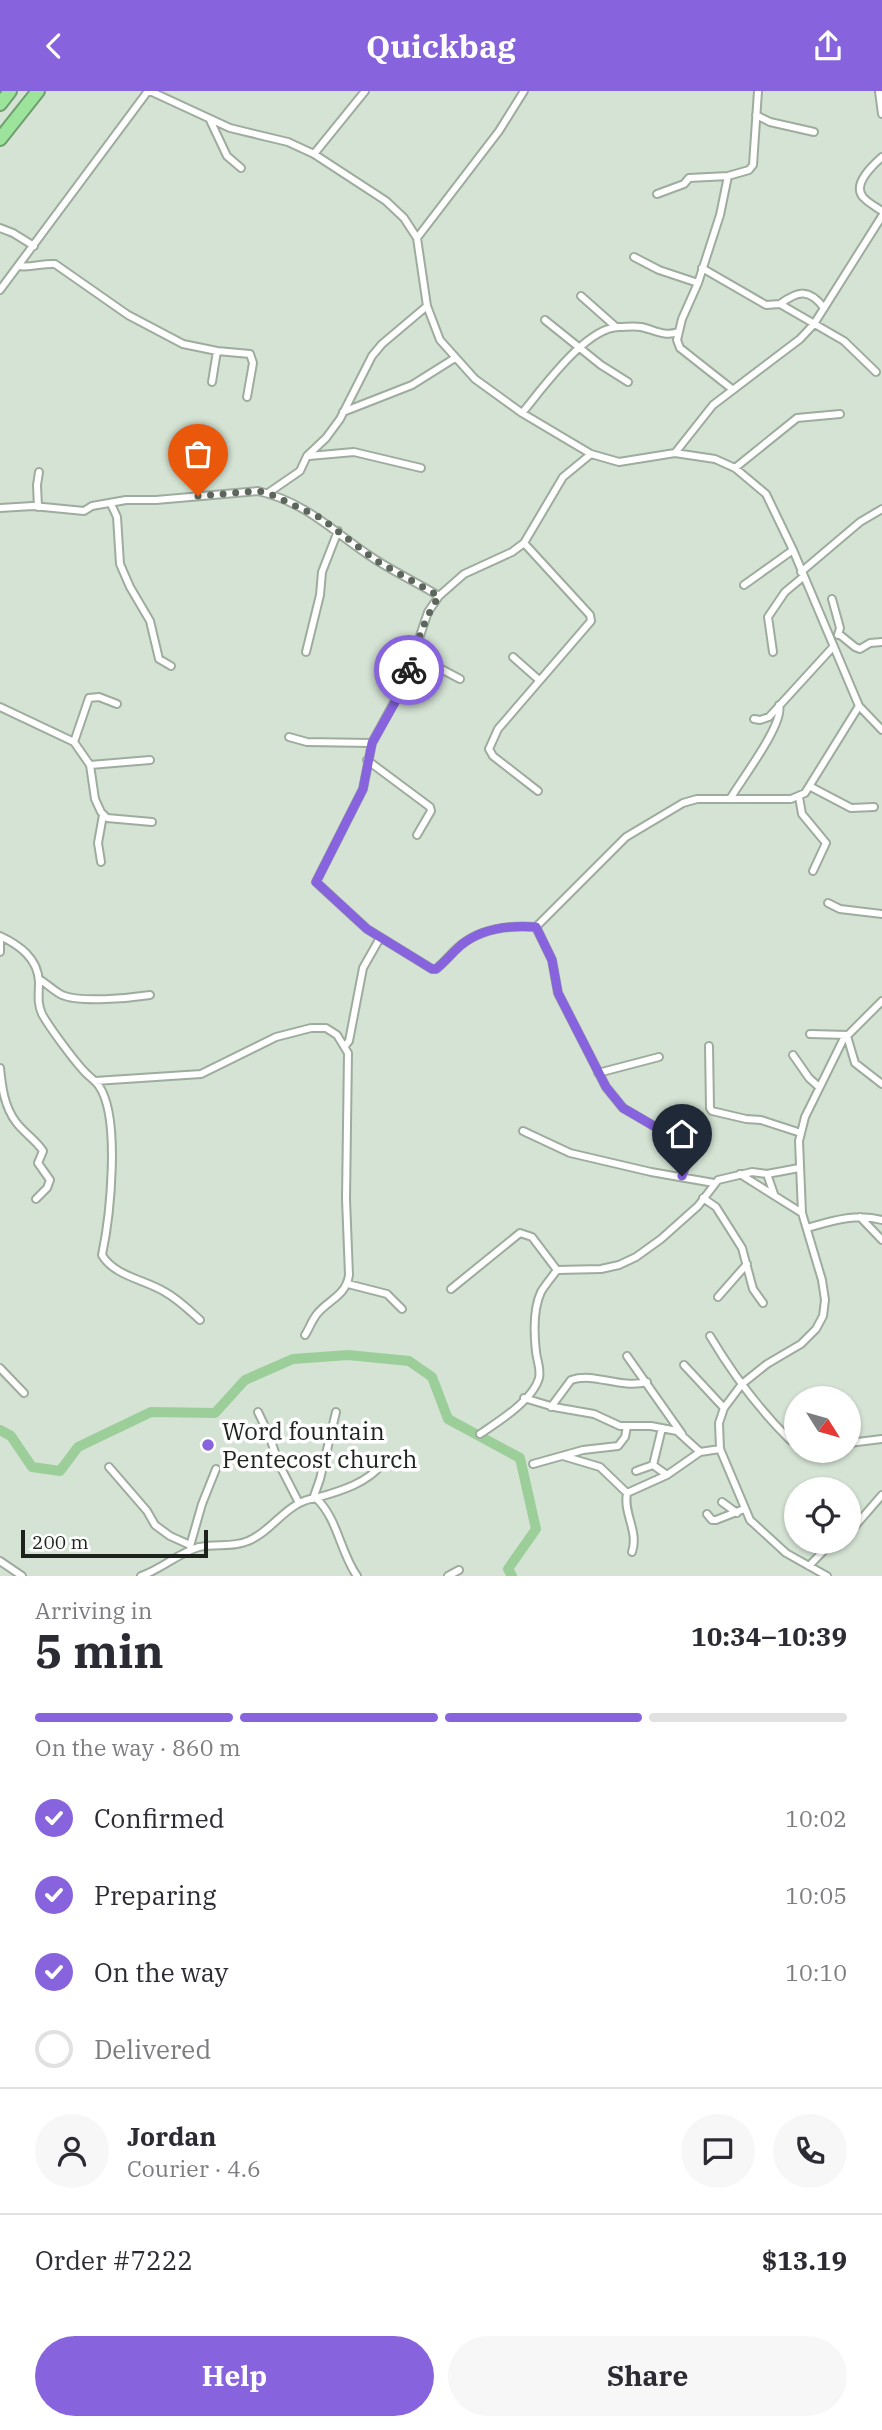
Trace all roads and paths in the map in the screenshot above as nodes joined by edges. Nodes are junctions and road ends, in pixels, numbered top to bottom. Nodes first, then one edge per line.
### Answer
1 (10, 91) edge
2 (38, 91) edge
3 (149, 91) edge
4 (365, 91) edge
5 (524, 91) edge
6 (758, 91) edge
7 (879, 91) edge
8 (0, 104) edge
9 (882, 114) edge
10 (755, 115) junction
11 (210, 120) junction
12 (814, 132) dead end
13 (0, 139) edge
14 (314, 154) junction
15 (882, 157) edge
16 (241, 168) dead end
17 (728, 176) junction
18 (657, 194) dead end
19 (882, 216) edge
20 (0, 229) edge
21 (418, 238) junction
22 (34, 246) junction
23 (634, 257) dead end
24 (18, 266) junction
25 (702, 268) junction
26 (698, 283) junction
27 (0, 290) edge
28 (581, 296) dead end
29 (780, 304) junction
30 (427, 306) junction
31 (824, 308) junction
32 (545, 320) dead end
33 (814, 324) junction
34 (616, 327) junction
35 (678, 332) junction
36 (580, 347) junction
37 (217, 351) junction
38 (455, 358) junction
39 (876, 372) dead end
40 (212, 382) dead end
41 (628, 382) dead end
42 (732, 389) junction
43 (247, 397) dead end
44 (343, 412) junction
45 (522, 413) junction
46 (840, 414) dead end
47 (675, 453) junction
48 (591, 454) junction
49 (307, 456) junction
50 (421, 468) dead end
51 (735, 468) junction
52 (39, 472) dead end
53 (268, 493) junction
54 (111, 504) junction
55 (38, 507) junction
56 (0, 509) edge
57 (882, 509) edge
58 (338, 531) junction
59 (524, 543) junction
60 (793, 550) junction
61 (802, 574) junction
62 (744, 585) dead end
63 (439, 596) junction
64 (832, 599) dead end
65 (839, 634) junction
66 (882, 642) edge
67 (832, 643) junction
68 (306, 652) dead end
69 (773, 652) dead end
70 (513, 657) dead end
71 (412, 660) junction
72 (171, 666) dead end
73 (460, 679) dead end
74 (539, 680) junction
75 (117, 704) dead end
76 (779, 705) junction
77 (859, 706) junction
78 (0, 707) edge
79 (754, 719) dead end
80 (882, 730) edge
81 (289, 737) dead end
82 (74, 741) junction
83 (372, 743) junction
84 (150, 760) dead end
85 (367, 760) junction
86 (90, 765) junction
87 (811, 787) junction
88 (538, 790) dead end
89 (799, 797) junction
90 (730, 799) junction
91 (874, 807) dead end
92 (103, 815) junction
93 (152, 822) dead end
94 (417, 835) dead end
95 (101, 862) dead end
96 (813, 871) dead end
97 (828, 903) dead end
98 (882, 915) edge
99 (536, 927) junction
100 (0, 936) edge
101 (380, 938) junction
102 (0, 942) edge
103 (0, 952) edge
104 (39, 978) junction
105 (150, 995) dead end
106 (882, 1001) edge
107 (810, 1034) dead end
108 (848, 1035) junction
109 (345, 1046) junction
110 (709, 1046) dead end
111 (793, 1055) dead end
112 (659, 1057) dead end
113 (0, 1068) edge
114 (598, 1073) junction
115 (95, 1081) junction
116 (882, 1084) edge
117 (819, 1087) junction
118 (523, 1131) dead end
119 (802, 1132) junction
120 (799, 1168) junction
121 (740, 1174) junction
122 (767, 1174) junction
123 (682, 1176) junction
124 (714, 1183) junction
125 (774, 1194) junction
126 (703, 1198) junction
127 (36, 1199) dead end
128 (802, 1213) junction
129 (860, 1217) junction
130 (882, 1220) edge
131 (807, 1228) junction
132 (882, 1240) edge
133 (747, 1264) junction
134 (557, 1271) junction
135 (348, 1284) junction
136 (451, 1289) dead end
137 (718, 1297) dead end
138 (763, 1303) dead end
139 (402, 1309) dead end
140 (200, 1320) dead end
141 (305, 1335) dead end
142 (710, 1336) dead end
143 (627, 1356) dead end
144 (684, 1365) dead end
145 (0, 1368) edge
146 (646, 1381) junction
147 (742, 1384) junction
148 (24, 1393) dead end
149 (524, 1398) junction
150 (551, 1406) junction
151 (724, 1408) junction
152 (258, 1412) dead end
153 (336, 1412) dead end
154 (627, 1426) junction
155 (662, 1428) junction
156 (784, 1433) edge
157 (480, 1434) dead end
158 (682, 1434) junction
159 (882, 1439) edge
160 (861, 1442) edge
161 (720, 1449) junction
162 (700, 1452) junction
163 (563, 1456) junction
164 (384, 1462) dead end
165 (533, 1464) dead end
166 (653, 1465) junction
167 (108, 1468) dead end
168 (216, 1469) dead end
169 (636, 1471) dead end
170 (667, 1475) junction
171 (627, 1493) junction
172 (882, 1495) edge
173 (315, 1499) junction
174 (723, 1502) dead end
175 (299, 1503) junction
176 (741, 1511) junction
177 (707, 1514) dead end
178 (861, 1519) edge
179 (190, 1548) junction
180 (632, 1552) dead end
181 (820, 1554) edge
182 (0, 1561) edge
183 (809, 1566) junction
184 (459, 1570) dead end
185 (22, 1576) edge
186 (141, 1576) edge
187 (357, 1576) edge
188 (448, 1576) edge
189 (827, 1576) edge

1 - 8 highway
2 - 13 highway
3 - 11 street
3 - 22 street
4 - 14 street
5 - 21 street
6 - 10 street
7 - 9 street
10 - 12 street
10 - 17 street
11 - 14 street
11 - 16 street
14 - 21 street
15 - 19 street
17 - 18 street
17 - 25 street
19 - 31 street
20 - 22 street
21 - 30 street
22 - 24 street
23 - 26 street
24 - 27 street
24 - 37 street
25 - 26 street
25 - 29 street
26 - 35 street
28 - 34 street
29 - 31 street
29 - 33 street
30 - 38 street
30 - 44 street
31 - 33 street
32 - 36 street
33 - 39 street
33 - 42 street
34 - 35 street
34 - 36 street
35 - 42 street
36 - 41 street
36 - 45 street
37 - 40 street
37 - 43 street
38 - 44 street
38 - 45 street
42 - 47 street
44 - 49 street
45 - 48 street
46 - 51 street
47 - 48 street
47 - 51 street
48 - 59 street
49 - 50 street
49 - 53 street
51 - 60 street
52 - 55 street
53 - 54 street
53 - 58 street
54 - 55 street
54 - 72 street
55 - 56 street
57 - 61 street
58 - 63 street
58 - 68 street
59 - 63 street
59 - 74 street
60 - 61 street
60 - 62 street
61 - 67 street
61 - 69 street
63 - 71 street
64 - 65 street
65 - 66 street
65 - 67 street
67 - 76 street
67 - 77 street
70 - 74 street
71 - 73 street
71 - 83 street
74 - 88 street
75 - 82 street
76 - 79 street
76 - 90 street
77 - 80 street
77 - 87 street
78 - 82 street
81 - 83 street
82 - 86 street
83 - 85 street
84 - 86 street
85 - 94 street
85 - 101 street
86 - 92 street
87 - 89 street
87 - 91 street
89 - 90 street
89 - 96 street
90 - 99 street
92 - 93 street
92 - 95 street
97 - 98 street
99 - 101 street
99 - 114 street
100 - 104 street
101 - 109 street
102 - 103 street
104 - 105 street
104 - 115 street
106 - 108 street
107 - 108 street
108 - 116 street
108 - 117 street
109 - 115 street
109 - 135 street
110 - 119 street
111 - 117 street
112 - 114 street
113 - 127 street
114 - 123 street
115 - 140 street
117 - 119 street
118 - 123 street
119 - 120 street
120 - 122 street
120 - 128 street
121 - 122 street
121 - 124 street
121 - 125 street
122 - 125 street
123 - 124 street
124 - 126 street
125 - 128 street
126 - 133 street
126 - 134 street
128 - 131 street
129 - 130 street
129 - 131 street
129 - 132 street
131 - 147 street
133 - 137 street
133 - 138 street
134 - 136 street
134 - 149 street
135 - 139 street
135 - 141 street
142 - 147 street
143 - 146 street
144 - 151 street
145 - 148 street
146 - 150 street
146 - 158 street
147 - 151 street
147 - 156 street
149 - 150 street
149 - 157 street
150 - 154 street
151 - 161 street
152 - 175 street
153 - 173 street
154 - 155 street
154 - 163 street
155 - 158 street
155 - 166 street
158 - 162 street
159 - 160 street
161 - 162 street
161 - 176 street
162 - 170 street
163 - 165 street
163 - 171 street
164 - 173 street
166 - 169 street
166 - 170 street
167 - 179 street
168 - 179 street
170 - 171 street
171 - 180 street
172 - 178 street
173 - 175 street
173 - 187 street
174 - 176 street
175 - 179 street
176 - 177 street
176 - 183 street
179 - 186 street
181 - 183 street
182 - 185 street
183 - 189 street
184 - 188 street

